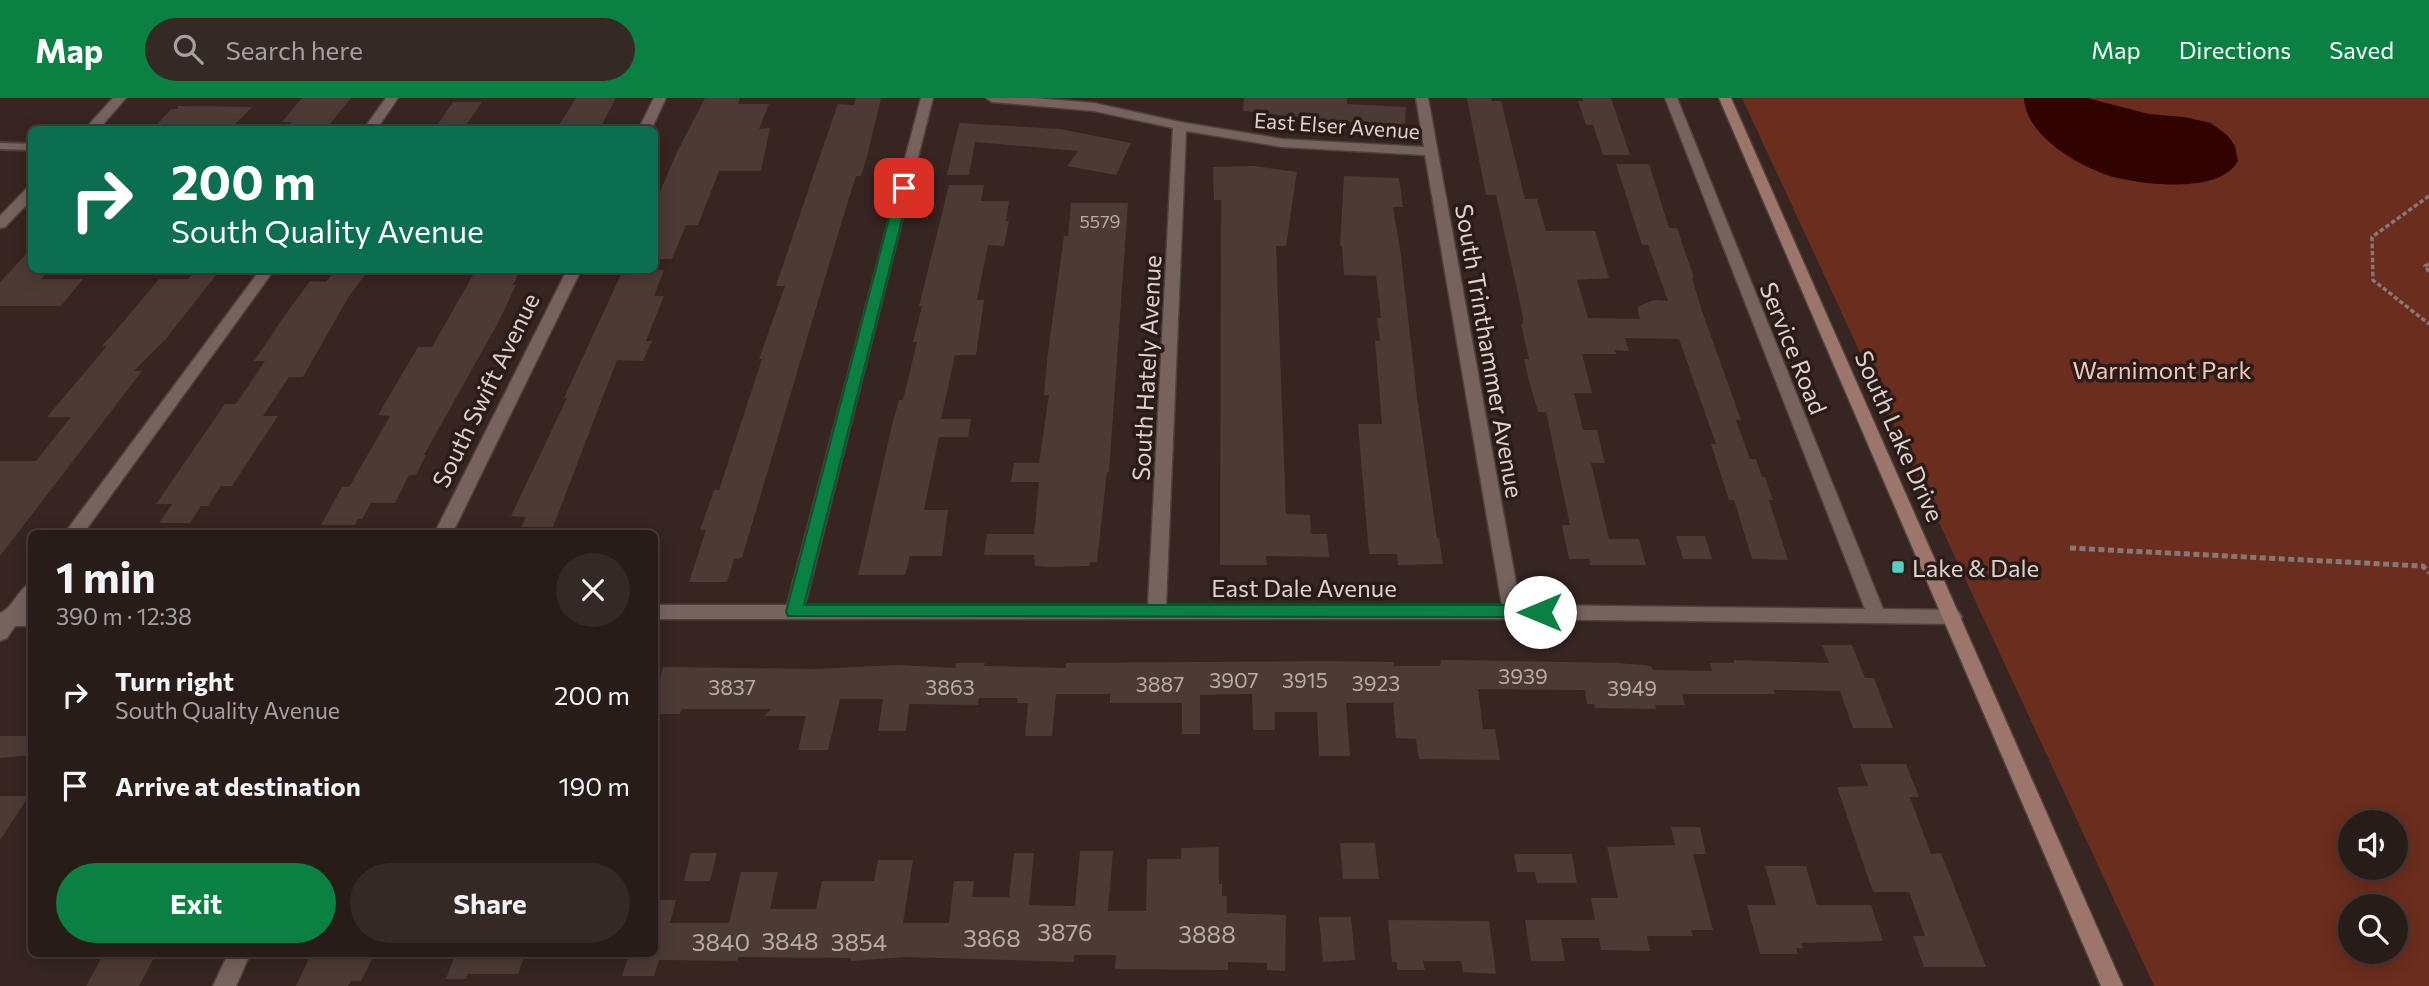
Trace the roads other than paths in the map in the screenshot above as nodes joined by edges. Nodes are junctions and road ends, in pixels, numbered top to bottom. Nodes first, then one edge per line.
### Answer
1 (120, 98) edge
2 (392, 98) edge
3 (660, 98) edge
4 (927, 98) edge
5 (992, 98) edge
6 (1422, 98) edge
7 (1671, 98) edge
8 (1725, 98) edge
9 (94, 126) edge
10 (372, 126) edge
11 (646, 126) edge
12 (1180, 126) junction
13 (0, 146) edge
14 (28, 147) edge
15 (1432, 151) junction
16 (28, 195) edge
17 (0, 225) edge
18 (265, 273) edge
19 (573, 273) edge
20 (76, 530) edge
21 (445, 530) edge
22 (28, 595) edge
23 (658, 612) edge
24 (794, 612) junction
25 (1157, 612) junction
26 (1513, 612) junction
27 (1876, 614) junction
28 (1952, 617) junction
29 (28, 620) edge
30 (3, 624) edge
31 (238, 957) edge
32 (224, 986) edge
33 (2112, 986) edge

1 - 9 street
2 - 10 street
3 - 11 street
4 - 24 street
5 - 12 street, East Elser Avenue
6 - 15 street, South Trinthammer Avenue
7 - 27 street, Service Road
8 - 28 main road, South Lake Drive
12 - 15 street, East Elser Avenue
12 - 25 street, South Hately Avenue
13 - 14 lane
15 - 26 street, South Trinthammer Avenue
16 - 17 street
18 - 20 street
19 - 21 street, South Swift Avenue
22 - 30 street
23 - 24 street, East Dale Avenue
24 - 25 street, East Dale Avenue
25 - 26 street, East Dale Avenue
26 - 27 street, East Dale Avenue
27 - 28 street, East Dale Avenue
28 - 33 main road, South Lake Drive
29 - 30 street
31 - 32 street

